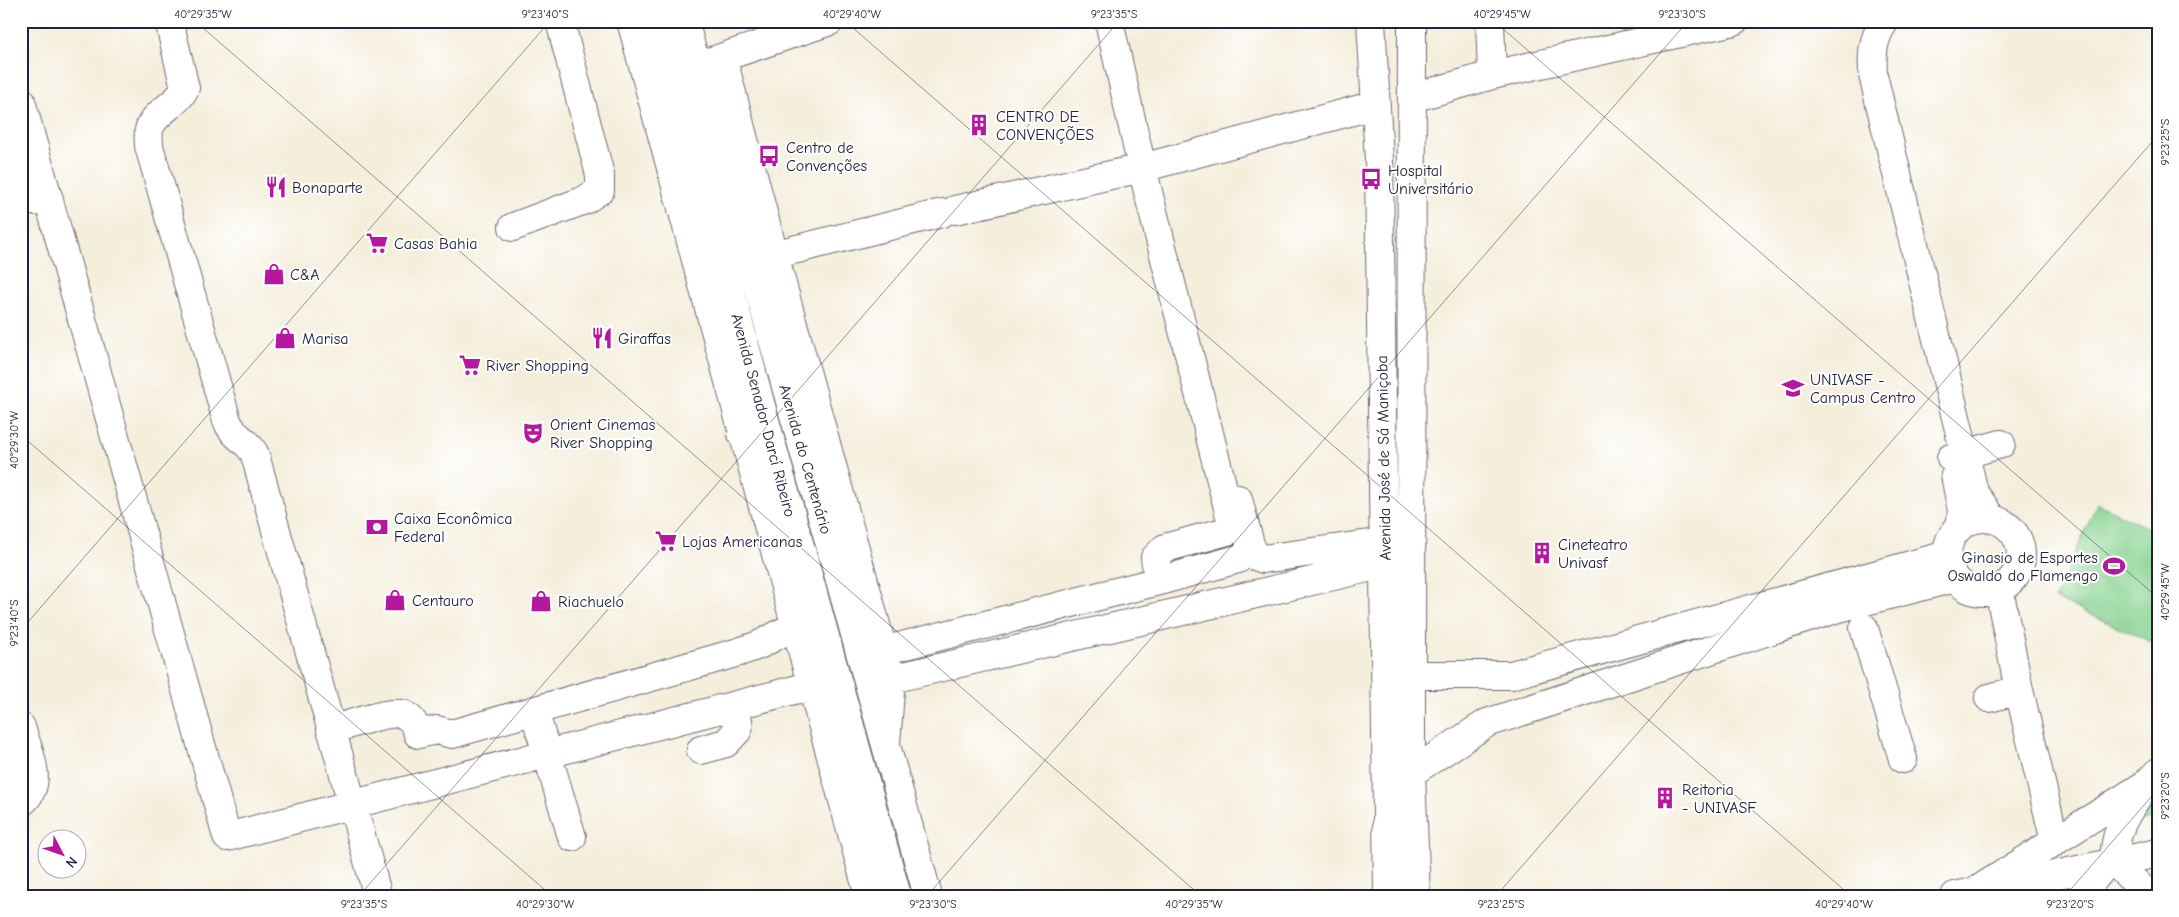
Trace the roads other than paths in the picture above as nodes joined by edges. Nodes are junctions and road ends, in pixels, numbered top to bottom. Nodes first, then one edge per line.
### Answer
1 (169, 21) edge
2 (560, 21) edge
3 (631, 21) edge
4 (658, 21) edge
5 (684, 21) edge
6 (830, 21) edge
7 (1109, 21) edge
8 (1371, 21) edge
9 (1412, 21) edge
10 (1490, 21) edge
11 (1734, 21) edge
12 (1868, 21) edge
13 (1885, 21) edge
14 (723, 59) junction
15 (684, 69) junction
16 (1492, 75) junction
17 (1412, 98) junction
18 (21, 101) edge
19 (1375, 105) junction
20 (1142, 168) junction
21 (31, 173) edge
22 (49, 199) junction
23 (21, 202) edge
24 (513, 227) dead end
25 (762, 257) junction
26 (761, 406) junction
27 (742, 434) junction
28 (2000, 444) dead end
29 (1958, 456) junction
30 (1231, 470) dead end
31 (1992, 519) junction
32 (1960, 527) junction
33 (1384, 553) junction
34 (1238, 559) dead end
35 (1951, 566) junction
36 (1159, 581) junction
37 (1999, 589) junction
38 (794, 626) junction
39 (1864, 628) dead end
40 (882, 651) junction
41 (1411, 675) junction
42 (891, 679) junction
43 (2019, 690) junction
44 (813, 692) junction
45 (1989, 698) dead end
46 (719, 709) junction
47 (534, 710) junction
48 (21, 727) edge
49 (331, 730) junction
50 (886, 743) junction
51 (701, 750) dead end
52 (547, 753) junction
53 (1903, 759) dead end
54 (1412, 772) junction
55 (2152, 778) edge
56 (21, 803) edge
57 (352, 804) junction
58 (572, 838) dead end
59 (2055, 842) junction
60 (2158, 853) edge
61 (2110, 863) junction
62 (377, 893) dead end
63 (1968, 894) edge
64 (869, 896) edge
65 (897, 896) edge
66 (928, 896) edge
67 (1388, 896) edge
68 (1416, 896) edge
69 (2080, 896) edge
70 (2150, 896) edge

1 - 49 main road
2 - 24 main road
3 - 27 main road
4 - 15 main road, Avenida Senador Darcí Ribeiro
5 - 15 main road, Avenida do Centenário
6 - 14 main road
7 - 20 main road
8 - 19 main road, Avenida José de Sá Maniçoba
9 - 17 main road, Avenida José de Sá Maniçoba
10 - 16 main road
11 - 16 main road
12 - 29 main road
13 - 29 main road
14 - 15 main road
14 - 25 main road
15 - 25 main road, Avenida do Centenário
15 - 26 main road, Avenida Senador Darcí Ribeiro
16 - 17 main road
17 - 19 main road
17 - 41 main road, Avenida José de Sá Maniçoba
18 - 21 main road
19 - 20 main road
19 - 33 main road, Avenida José de Sá Maniçoba
20 - 25 main road
20 - 36 main road
21 - 22 main road
22 - 23 main road
22 - 57 main road
25 - 40 main road
25 - 50 main road, Avenida do Centenário
26 - 27 main road
26 - 65 main road, Avenida Senador Darcí Ribeiro
27 - 38 main road
28 - 29 main road
29 - 31 main road
29 - 32 main road
30 - 33 main road
31 - 32 main road
31 - 37 main road
32 - 35 main road
33 - 42 main road
33 - 67 main road, Avenida José de Sá Maniçoba
34 - 36 main road
35 - 37 main road
35 - 41 main road
35 - 54 main road
36 - 40 main road
37 - 43 main road
38 - 44 main road
38 - 47 main road
39 - 53 main road
40 - 42 main road
41 - 54 main road, Avenida José de Sá Maniçoba
42 - 50 main road
43 - 45 main road
43 - 59 main road
44 - 46 main road
44 - 64 main road
46 - 51 main road
46 - 52 main road
47 - 49 main road
47 - 52 main road
48 - 56 main road
49 - 57 main road
50 - 66 main road, Avenida do Centenário
52 - 57 main road
52 - 58 main road
54 - 68 main road, Avenida José de Sá Maniçoba
55 - 59 main road
55 - 61 main road
57 - 62 main road
59 - 63 main road
60 - 61 main road
61 - 63 main road
61 - 69 main road
61 - 70 main road

